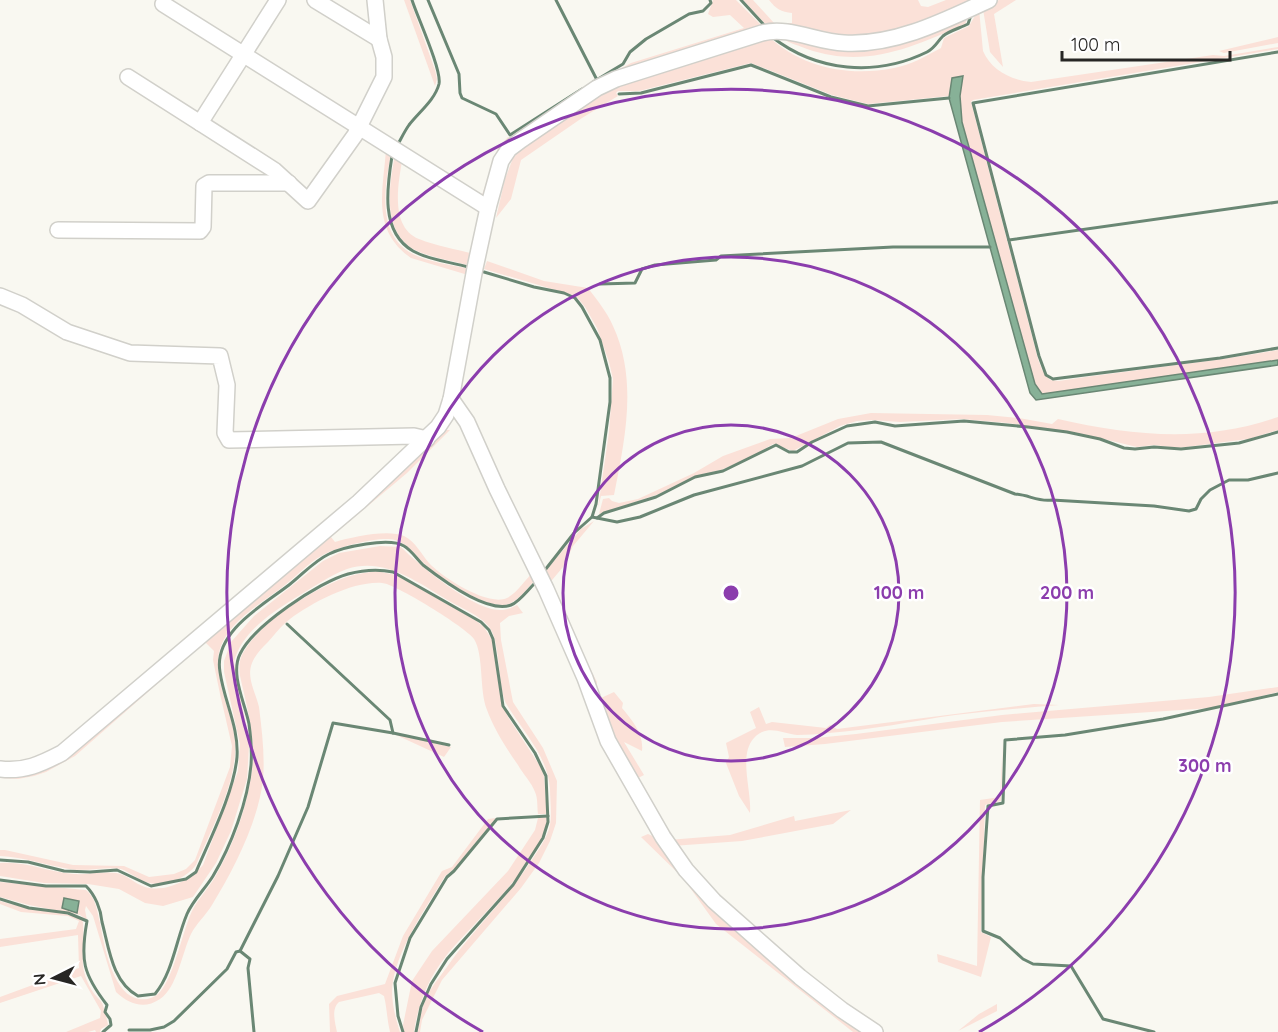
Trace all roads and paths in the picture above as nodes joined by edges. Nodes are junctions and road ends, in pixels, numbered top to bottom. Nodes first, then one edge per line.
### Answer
1 (278, 0) edge
2 (315, 0) edge
3 (375, 0) edge
4 (989, 0) edge
5 (163, 4) dead end
6 (379, 39) junction
7 (243, 55) junction
8 (128, 77) dead end
9 (200, 123) junction
10 (359, 128) junction
11 (289, 183) junction
12 (488, 207) junction
13 (58, 230) dead end
14 (0, 296) edge
15 (451, 399) junction
16 (427, 439) junction
17 (0, 769) edge
18 (875, 1032) edge

1 - 7 street
2 - 6 street
3 - 6 street
4 - 12 street
5 - 7 street
6 - 10 street
7 - 9 street
7 - 10 street
8 - 9 street
9 - 11 street
10 - 11 street
10 - 12 street
11 - 13 street
12 - 15 street
14 - 16 street
15 - 16 street
15 - 18 street
16 - 17 street

